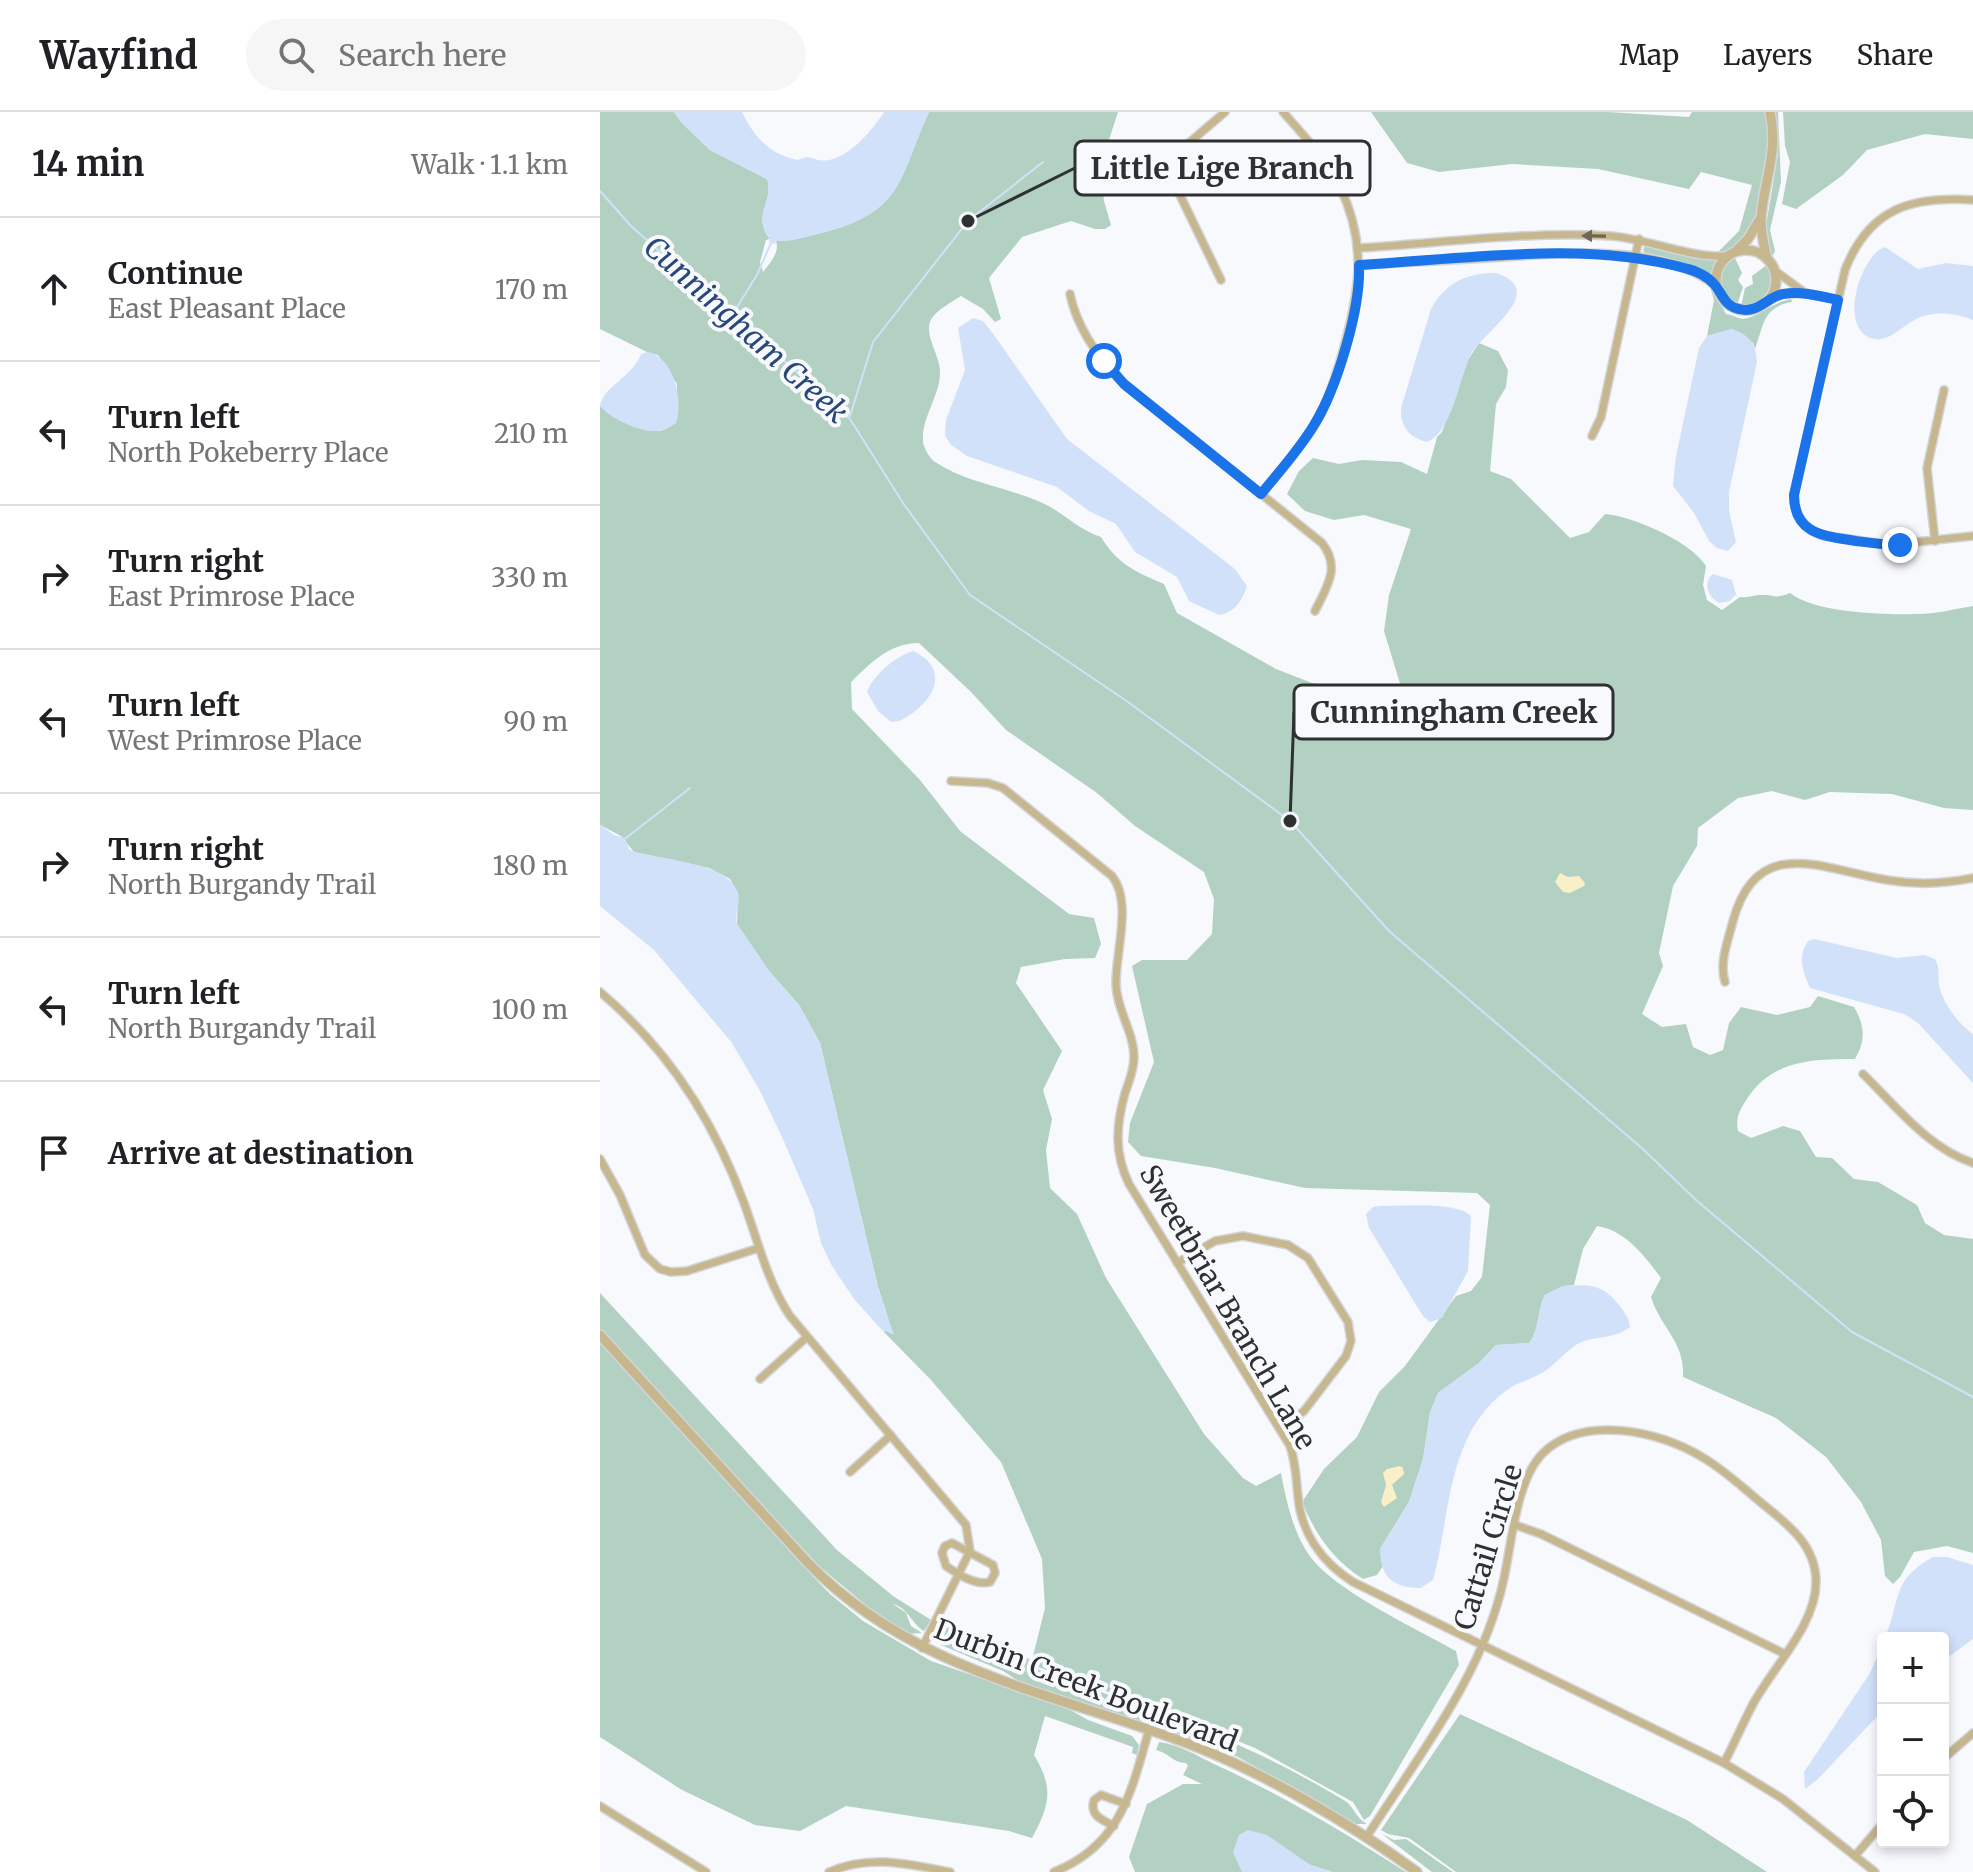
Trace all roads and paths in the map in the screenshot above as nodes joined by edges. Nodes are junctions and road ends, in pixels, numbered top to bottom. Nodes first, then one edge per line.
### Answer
1 (1225, 112) edge
2 (1283, 112) edge
3 (1770, 112) edge
4 (1973, 200) edge
5 (1761, 216) junction
6 (1639, 239) junction
7 (1469, 241) junction
8 (1358, 248) junction
9 (1737, 250) junction
10 (1635, 256) junction
11 (1726, 256) junction
12 (1471, 259) junction
13 (1767, 259) junction
14 (1359, 265) junction
15 (1774, 270) junction
16 (1221, 280) dead end
17 (1716, 286) junction
18 (1805, 293) junction
19 (1070, 294) dead end
20 (1769, 299) junction
21 (1838, 300) junction
22 (1944, 390) dead end
23 (1592, 436) dead end
24 (1261, 494) junction
25 (1973, 536) edge
26 (1935, 541) junction
27 (1315, 611) dead end
28 (951, 781) dead end
29 (1973, 878) edge
30 (1725, 982) dead end
31 (600, 992) edge
32 (1863, 1074) dead end
33 (600, 1159) edge
34 (1973, 1163) edge
35 (759, 1248) junction
36 (1177, 1263) junction
37 (600, 1335) edge
38 (807, 1337) junction
39 (760, 1379) dead end
40 (1280, 1429) junction
41 (891, 1435) junction
42 (850, 1472) dead end
43 (1515, 1525) junction
44 (970, 1551) junction
45 (960, 1574) junction
46 (1482, 1646) junction
47 (922, 1648) junction
48 (1785, 1654) junction
49 (1149, 1730) junction
50 (1973, 1733) edge
51 (1949, 1754) edge
52 (1724, 1763) junction
53 (1126, 1804) junction
54 (600, 1806) edge
55 (1114, 1826) junction
56 (1877, 1830) edge
57 (1366, 1838) junction
58 (1855, 1856) junction
59 (1066, 1870) edge
60 (706, 1872) edge
61 (829, 1872) edge
62 (947, 1872) edge
63 (1054, 1872) edge
64 (1417, 1872) edge
65 (1875, 1872) edge

1 - 16 street
2 - 8 street
3 - 5 street
4 - 21 street
5 - 9 street
5 - 13 street
6 -> 7 street
6 - 10 street
6 - 11 street
7 - 8 street
7 - 12 street
8 - 14 street
9 - 11 street
9 - 13 street
10 - 12 street
10 - 17 street
10 - 23 street
11 - 17 street
12 - 14 street
13 - 15 street
14 - 24 street
15 - 18 street
15 - 20 street
17 - 20 street
18 - 20 street
18 - 21 street
19 - 24 street
21 - 26 street
22 - 26 street
24 - 27 street
25 - 26 street
28 - 36 street, Sweetbriar Branch Lane
29 - 30 street
31 - 35 street
32 - 34 street
33 - 35 street
35 - 38 street
36 - 40 street, Sweetbriar Branch Lane
36 - 40 street
37 - 47 street, Durbin Creek Boulevard
38 - 39 street
38 - 41 street
40 - 46 street, Sweetbriar Branch Lane
41 - 42 street
41 - 44 street
43 - 46 street, Cattail Circle
43 - 48 street
43 - 48 street, Cattail Circle
44 - 45 street
44 - 45 street
44 - 45 street
45 - 47 street
46 - 52 street, Sweetbriar Branch Lane
46 - 57 street, Cattail Circle
47 - 49 street, Durbin Creek Boulevard
48 - 52 street, Cattail Circle
49 - 53 street
49 - 57 street, Durbin Creek Boulevard
50 - 51 street
52 - 58 street, Sweetbriar Branch Lane
53 - 55 street
53 - 55 street
54 - 60 street
55 - 59 street
56 - 58 street
57 - 64 street, Durbin Creek Boulevard
58 - 65 street, Sweetbriar Branch Lane
59 - 63 street
61 - 62 street

